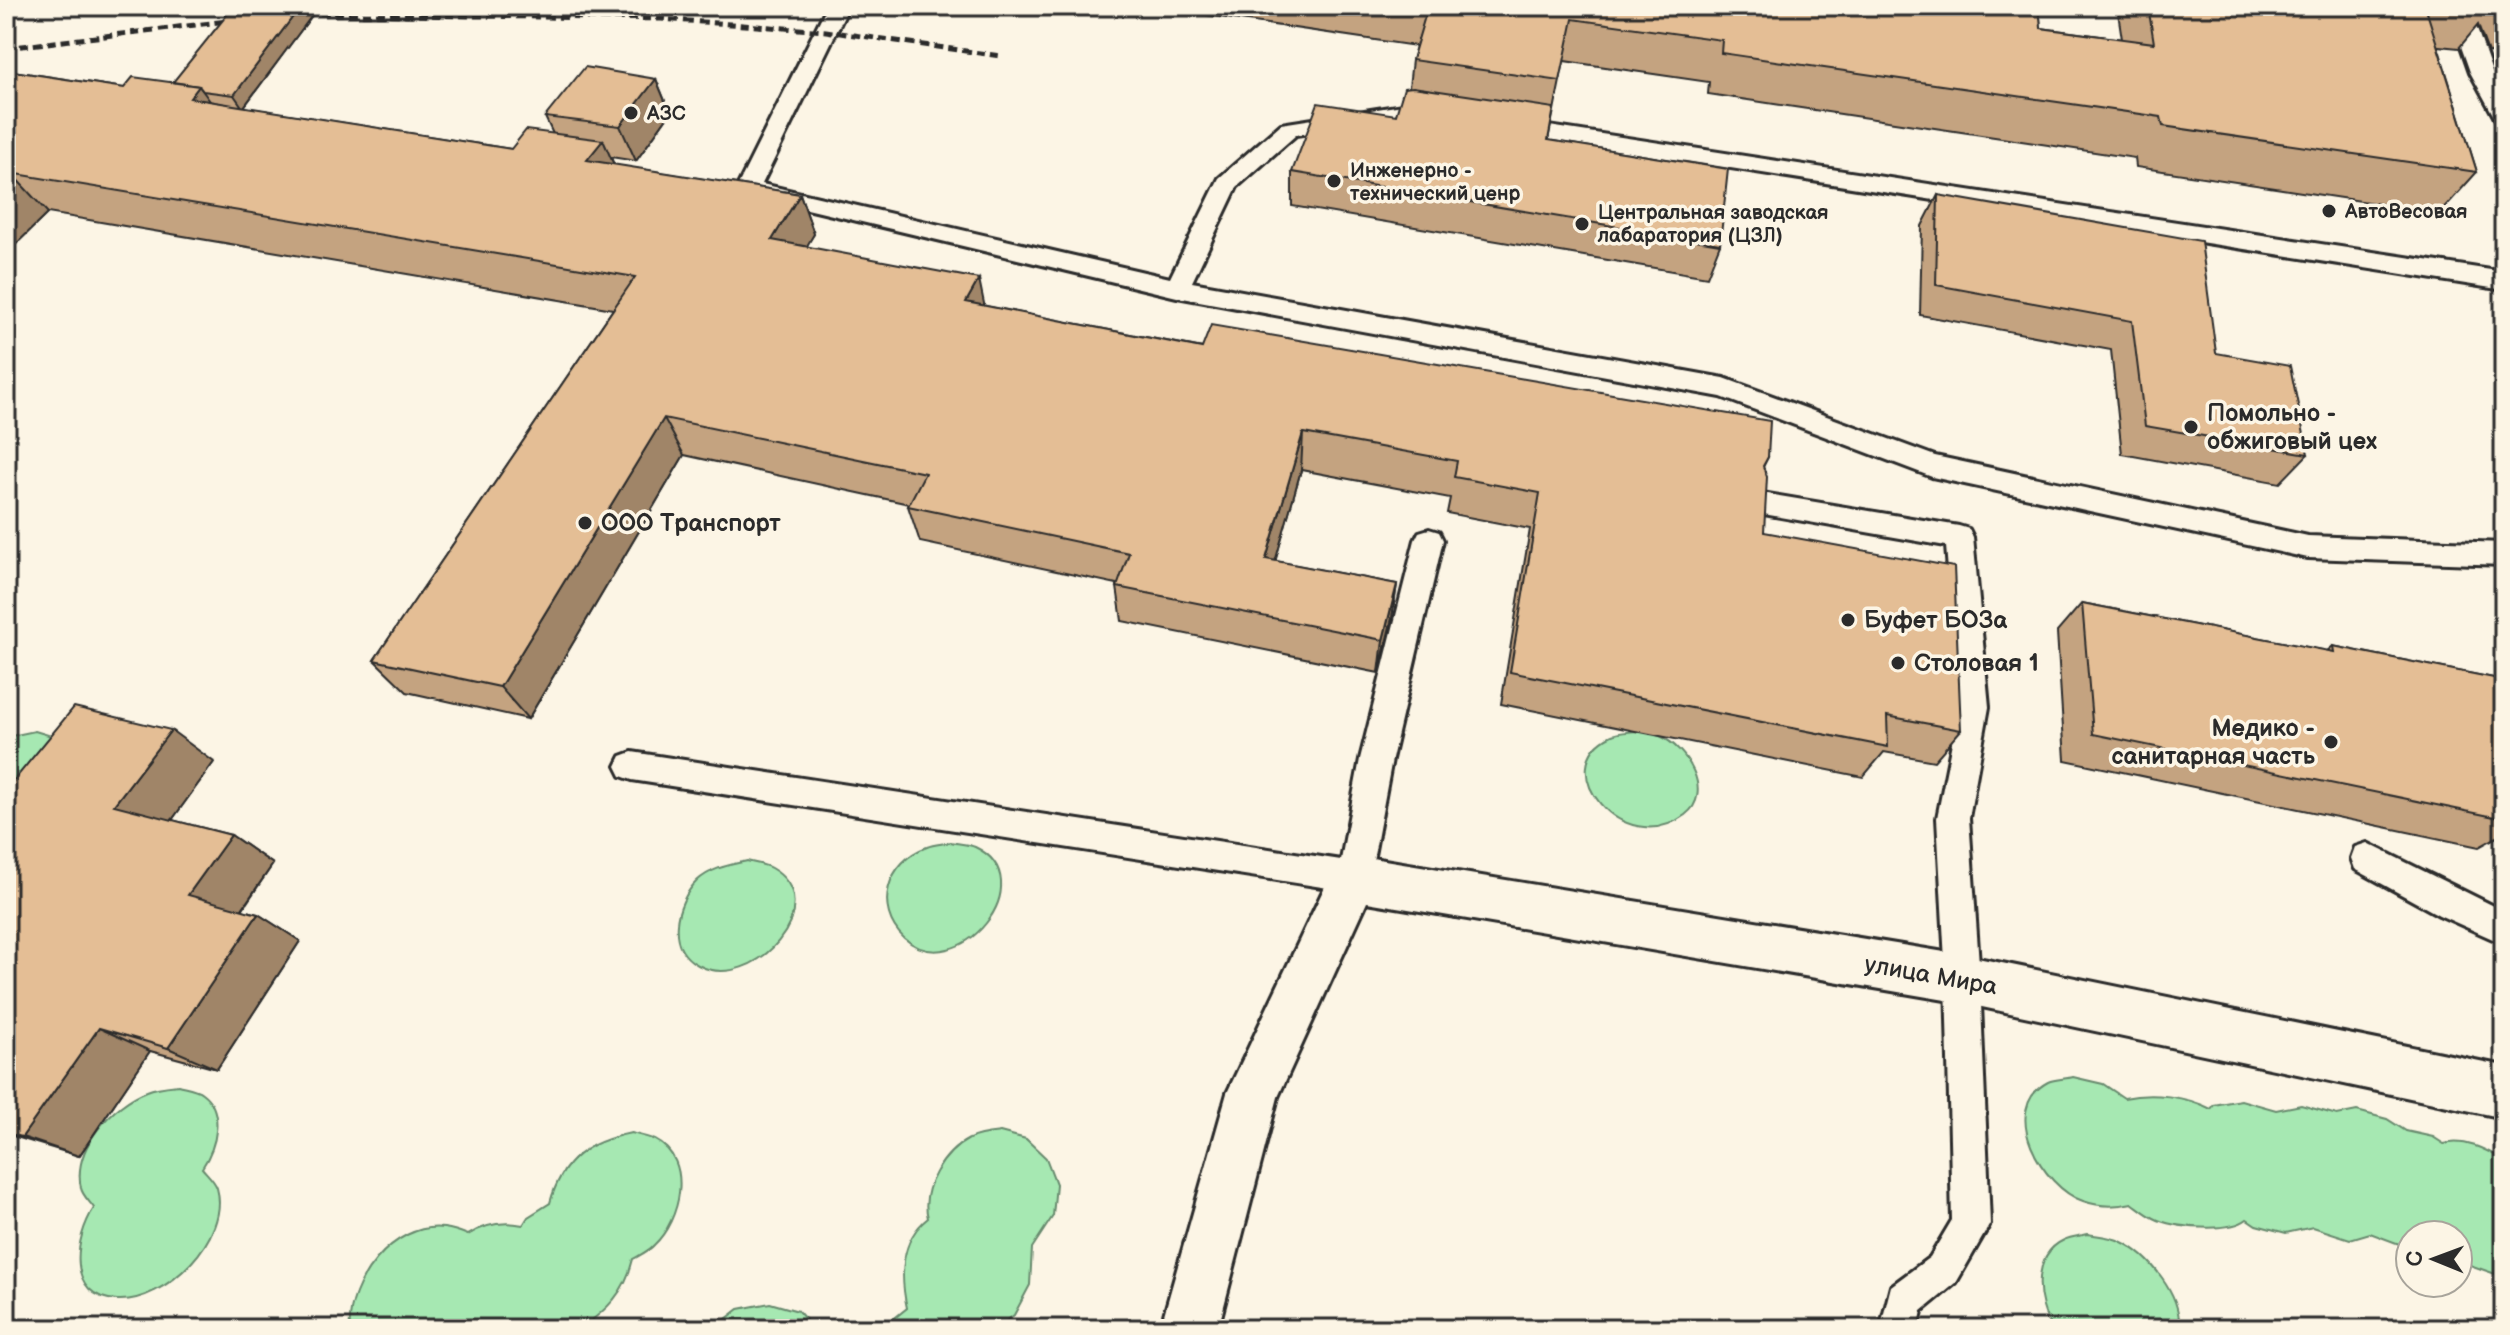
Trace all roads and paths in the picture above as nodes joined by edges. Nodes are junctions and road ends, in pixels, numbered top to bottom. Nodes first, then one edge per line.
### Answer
1 (838, 6) edge
2 (2458, 6) edge
3 (2504, 115) edge
4 (1456, 118) edge
5 (1488, 123) edge
6 (2504, 281) edge
7 (1177, 288) junction
8 (1762, 504) edge
9 (1429, 540) dead end
10 (2504, 554) edge
11 (632, 766) dead end
12 (2367, 858) dead end
13 (1354, 877) junction
14 (2504, 928) edge
15 (1963, 979) junction
16 (2504, 1092) edge
17 (1189, 1329) edge
18 (1899, 1329) edge

1 - 7 lane
2 - 3 lane
4 - 7 lane
5 - 6 lane
7 - 10 lane
8 - 15 lane
9 - 13 lane
11 - 13 lane
12 - 14 lane
13 - 15 main road, улица Мира
13 - 17 main road
15 - 16 main road, улица Мира
15 - 18 lane

